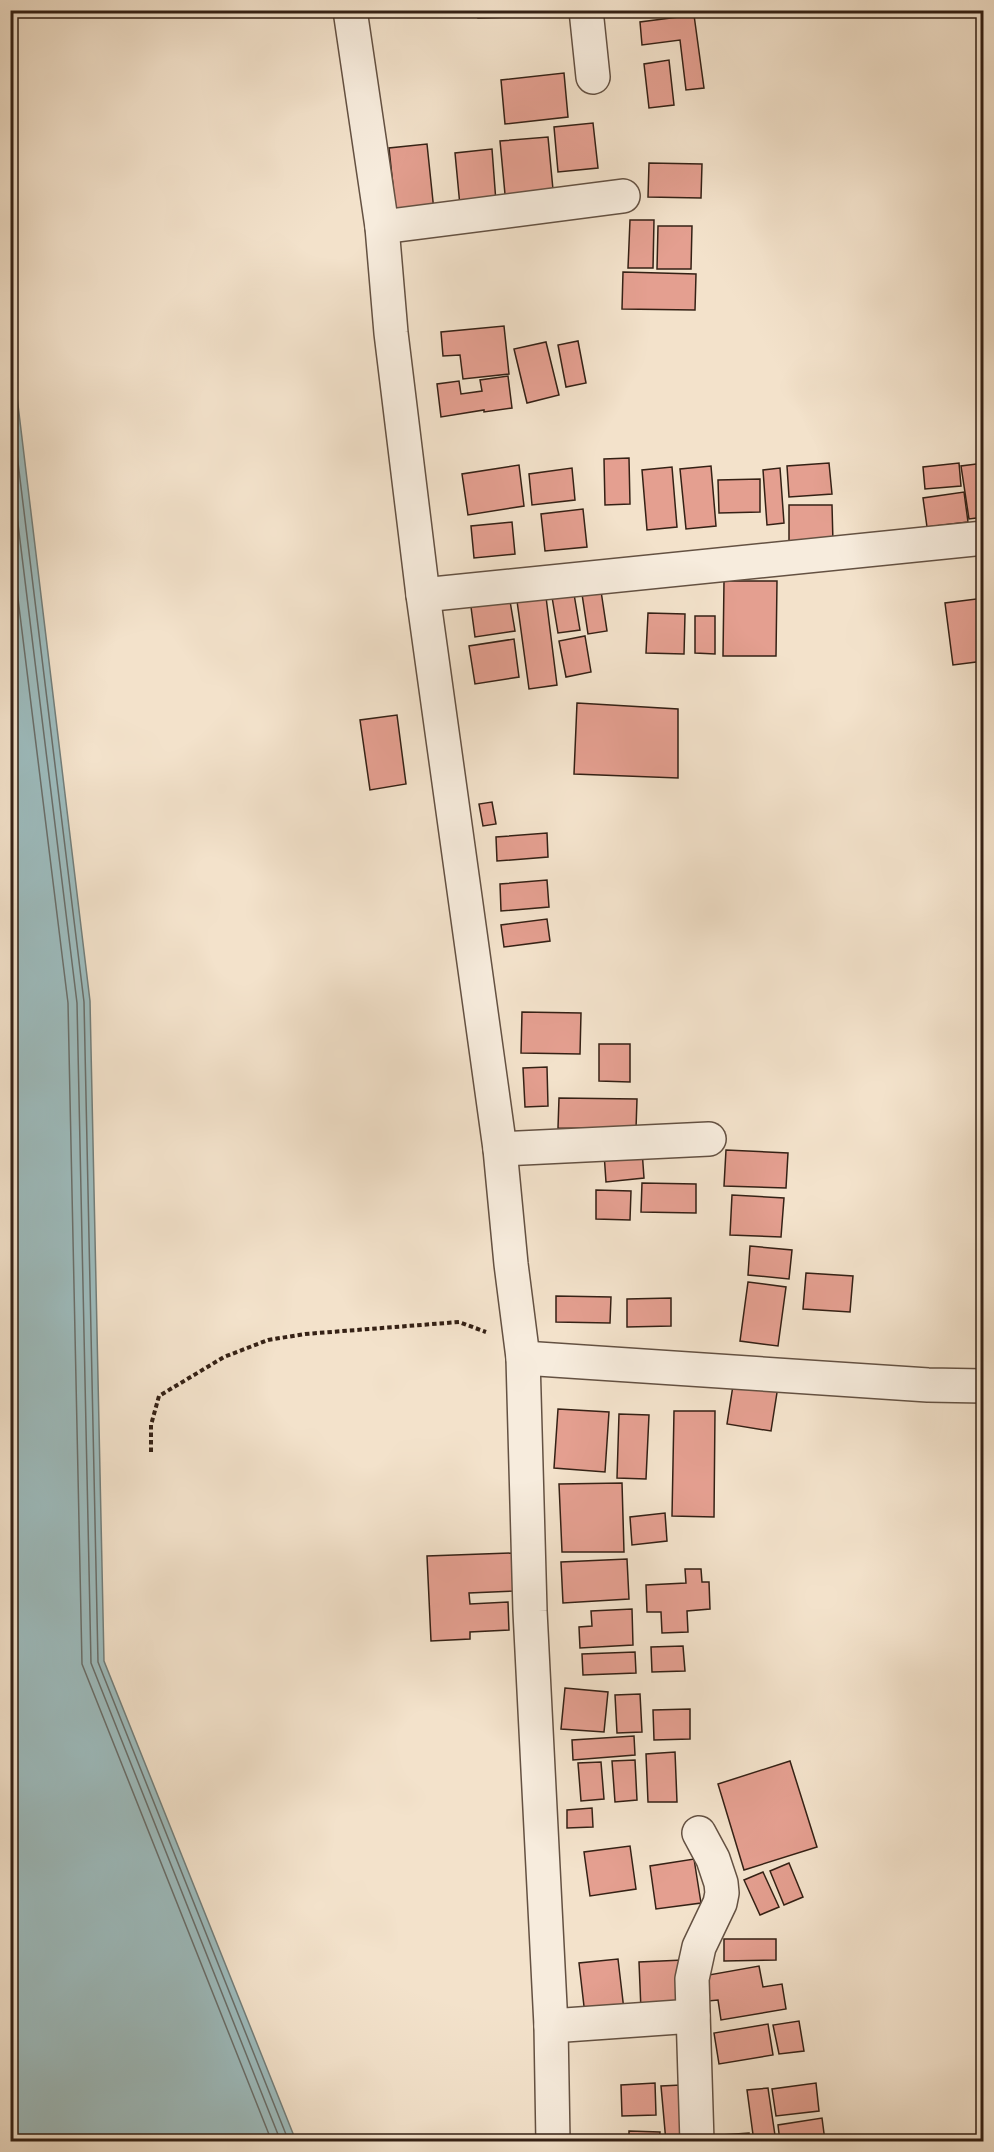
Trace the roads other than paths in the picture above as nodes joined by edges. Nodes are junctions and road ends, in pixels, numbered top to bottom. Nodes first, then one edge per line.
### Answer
1 (350, 10) edge
2 (586, 10) edge
3 (593, 77) dead end
4 (623, 196) dead end
5 (382, 227) junction
6 (984, 538) edge
7 (423, 595) junction
8 (709, 1139) dead end
9 (500, 1149) junction
10 (523, 1358) junction
11 (984, 1386) edge
12 (699, 1833) dead end
13 (693, 2016) junction
14 (551, 2026) junction
15 (553, 2142) edge
16 (697, 2142) edge

1 - 5 street
2 - 3 street
4 - 5 street
5 - 7 street
6 - 7 street
7 - 9 street
8 - 9 street
9 - 10 street
10 - 11 street
10 - 14 street
12 - 13 street
13 - 14 street
13 - 16 street
14 - 15 street

